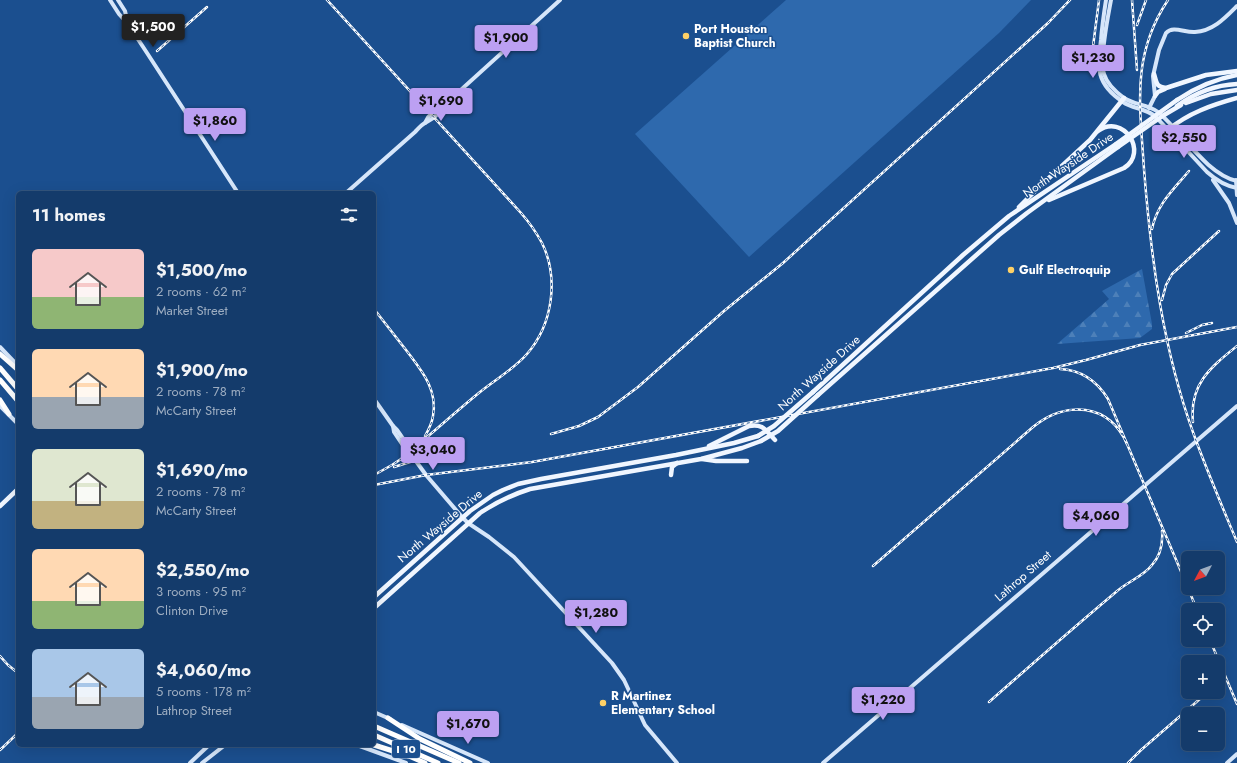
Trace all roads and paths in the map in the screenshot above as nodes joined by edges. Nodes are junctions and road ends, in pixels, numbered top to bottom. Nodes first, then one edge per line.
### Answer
1 (110, 0) edge
2 (118, 0) edge
3 (560, 0) edge
4 (1106, 0) edge
5 (1111, 0) edge
6 (1237, 6) edge
7 (128, 24) junction
8 (1237, 71) edge
9 (1154, 74) junction
10 (1237, 75) edge
11 (1237, 84) edge
12 (1166, 88) junction
13 (1237, 90) edge
14 (1155, 96) junction
15 (1237, 98) edge
16 (1123, 100) junction
17 (1179, 103) junction
18 (1149, 107) junction
19 (1150, 112) junction
20 (1170, 128) junction
21 (1098, 131) junction
22 (1178, 132) junction
23 (1174, 136) junction
24 (1117, 146) junction
25 (1208, 163) junction
26 (1203, 168) junction
27 (1207, 172) junction
28 (1236, 180) edge
29 (1236, 188) edge
30 (237, 191) edge
31 (348, 191) edge
32 (1237, 195) edge
33 (1036, 206) junction
34 (1009, 216) junction
35 (1237, 223) edge
36 (0, 347) edge
37 (0, 354) edge
38 (16, 364) edge
39 (0, 368) edge
40 (16, 368) edge
41 (0, 380) edge
42 (16, 387) edge
43 (16, 399) edge
44 (0, 400) edge
45 (376, 402) edge
46 (0, 406) edge
47 (1237, 406) edge
48 (9, 414) junction
49 (16, 422) edge
50 (775, 440) dead end
51 (703, 449) junction
52 (701, 459) junction
53 (747, 461) dead end
54 (677, 463) junction
55 (671, 475) dead end
56 (16, 491) edge
57 (0, 506) edge
58 (462, 517) junction
59 (468, 523) junction
60 (376, 595) edge
61 (376, 606) edge
62 (376, 713) edge
63 (388, 718) junction
64 (376, 727) edge
65 (376, 736) edge
66 (376, 746) edge
67 (207, 747) edge
68 (222, 747) edge
69 (362, 747) edge
70 (1237, 754) edge
71 (190, 763) edge
72 (202, 763) edge
73 (406, 763) edge
74 (425, 763) edge
75 (438, 763) edge
76 (459, 763) edge
77 (470, 763) edge
78 (488, 763) edge
79 (677, 763) edge
80 (822, 763) edge
81 (1227, 763) edge

1 - 7 main road
2 - 7 main road
3 - 31 main road
4 - 16 main road
5 - 16 main road
6 - 9 main road
7 - 30 main road
8 - 12 main road
9 - 12 main road
9 - 14 main road
10 - 17 main road, North Wayside Drive
11 - 17 main road
12 - 14 main road
13 - 17 main road, North Wayside Drive
14 - 18 main road
15 - 20 main road
16 - 18 main road
16 - 19 main road
16 - 21 main road
17 - 24 main road, North Wayside Drive, bridge
17 - 24 main road, North Wayside Drive, bridge
18 - 19 main road
18 - 20 main road
19 - 20 main road
20 - 22 main road
20 - 23 main road
21 - 33 main road
21 - 34 main road
22 - 23 main road
22 - 25 main road
23 - 26 main road
24 - 33 main road, North Wayside Drive
24 - 34 main road, North Wayside Drive
25 - 26 main road
25 - 28 main road
26 - 27 main road
27 - 29 main road
27 - 35 main road
28 - 29 main road
29 - 32 main road
33 - 52 main road, North Wayside Drive, bridge
34 - 51 main road, North Wayside Drive, bridge
36 - 38 main road
37 - 40 highway
39 - 42 highway
41 - 43 highway
44 - 48 highway
45 - 58 main road
46 - 48 main road
47 - 80 main road, Lathrop Street
48 - 49 main road
50 - 51 main road
51 - 58 main road, North Wayside Drive
52 - 53 main road
52 - 54 main road, North Wayside Drive
54 - 55 main road
54 - 59 main road, North Wayside Drive
56 - 57 main road
58 - 59 main road
58 - 60 main road, North Wayside Drive
59 - 61 main road, North Wayside Drive
59 - 79 main road
62 - 63 main road
63 - 77 highway
63 - 78 main road
64 - 76 highway, I 10
65 - 75 highway, I 10
66 - 74 highway
67 - 71 main road
68 - 72 main road
69 - 73 main road
70 - 81 main road

